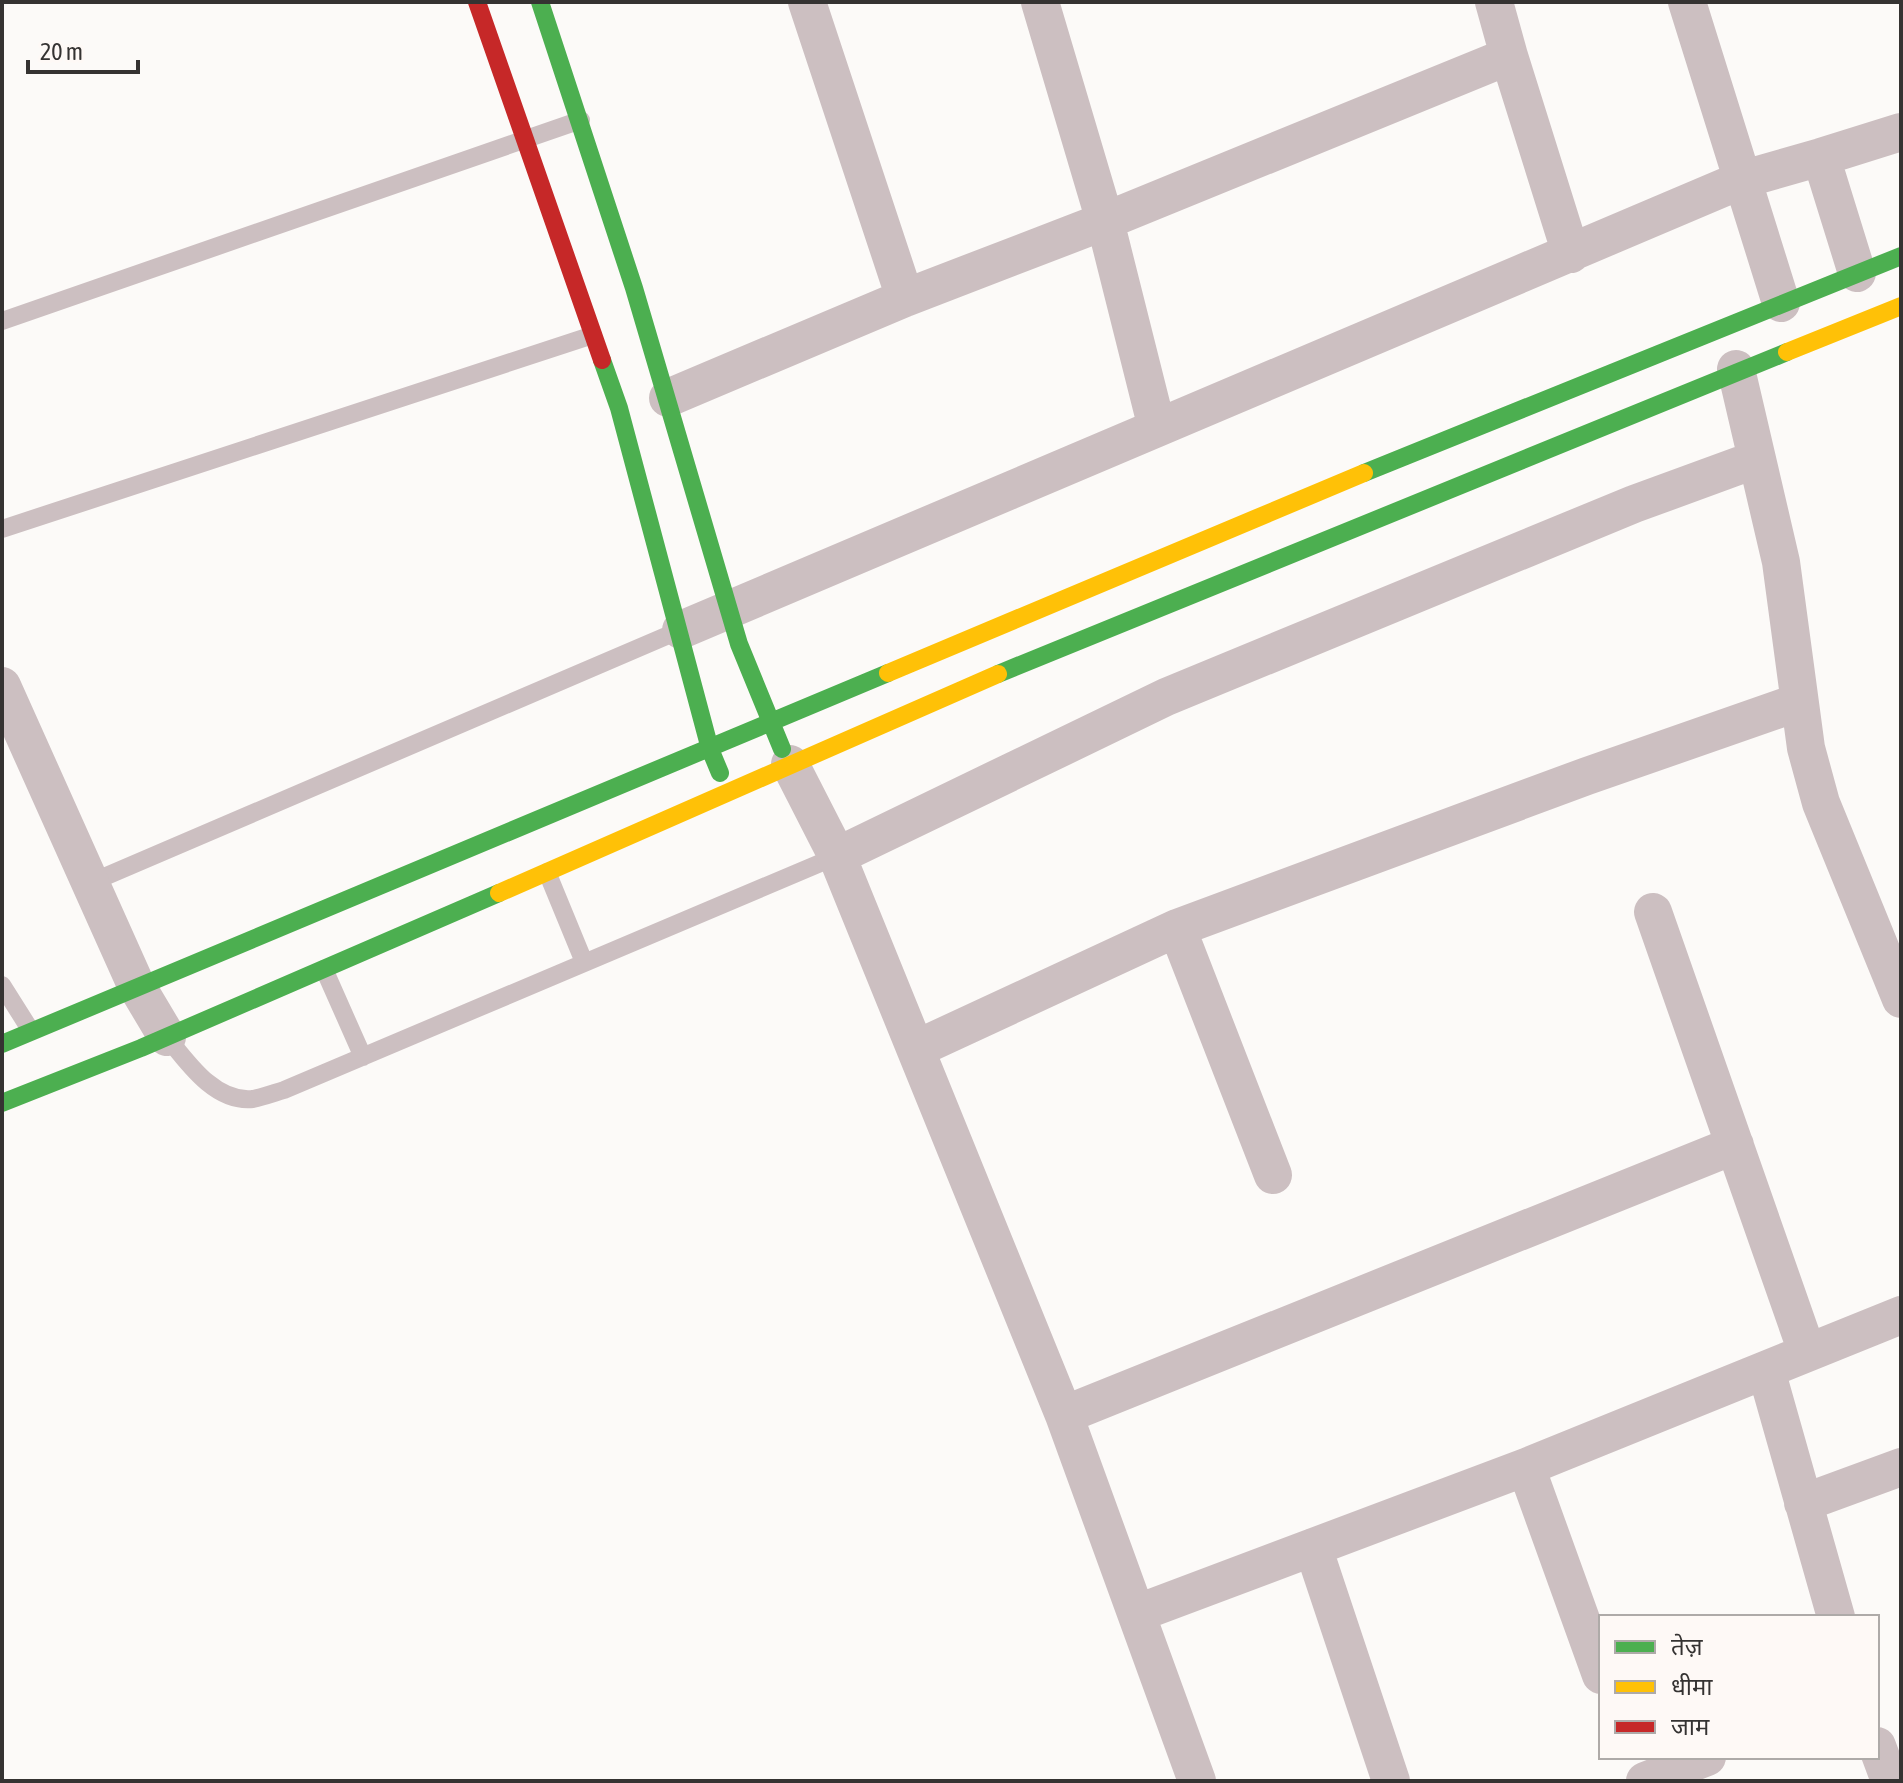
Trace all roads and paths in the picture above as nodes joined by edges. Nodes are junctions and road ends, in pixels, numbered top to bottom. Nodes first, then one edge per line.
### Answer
1 (477, 2) edge
2 (540, 2) edge
3 (807, 2) edge
4 (1040, 2) edge
5 (1494, 2) edge
6 (1687, 2) edge
7 (1509, 56) junction
8 (582, 119) junction
9 (1901, 132) edge
10 (526, 140) junction
11 (1821, 157) junction
12 (1744, 179) junction
13 (1105, 221) junction
14 (1571, 254) junction
15 (1901, 256) edge
16 (1857, 273) junction
17 (905, 298) junction
18 (1781, 303) junction
19 (1901, 306) edge
20 (2, 321) edge
21 (593, 335) junction
22 (1736, 369) junction
23 (668, 398) junction
24 (1157, 428) junction
25 (1757, 459) junction
26 (2, 529) edge
27 (730, 610) junction
28 (681, 630) junction
29 (2, 686) edge
30 (1799, 702) junction
31 (768, 722) junction
32 (710, 749) junction
33 (790, 764) junction
34 (728, 794) junction
35 (837, 856) junction
36 (547, 872) junction
37 (90, 883) junction
38 (1653, 912) dead end
39 (1177, 928) junction
40 (584, 962) junction
41 (324, 969) junction
42 (2, 985) edge
43 (136, 985) junction
44 (1901, 999) edge
45 (31, 1031) junction
46 (167, 1037) junction
47 (2, 1044) edge
48 (916, 1049) junction
49 (363, 1057) junction
50 (2, 1103) edge
51 (1735, 1145) junction
52 (1273, 1175) dead end
53 (1901, 1315) edge
54 (1807, 1352) junction
55 (1766, 1370) junction
56 (1064, 1415) junction
57 (1526, 1467) junction
58 (1901, 1467) edge
59 (1803, 1503) junction
60 (1313, 1547) junction
61 (1138, 1613) junction
62 (1835, 1615) edge
63 (1599, 1669) edge
64 (1879, 1751) edge
65 (1632, 1759) edge
66 (1702, 1759) edge
67 (1197, 1781) edge
68 (1391, 1781) edge
69 (1642, 1781) edge
70 (1890, 1781) edge

1 - 10 street
2 - 8 street
3 - 17 street
4 - 13 street
5 - 7 street
6 - 12 street
7 - 13 street
7 - 14 street
8 - 10 lane
8 - 23 street
9 - 11 street
10 - 20 lane
10 - 21 street
11 - 12 street
11 - 16 street
12 - 14 street
12 - 18 street
13 - 17 street
13 - 24 street
14 - 24 street
15 - 16 street
16 - 18 street
17 - 23 street
18 - 31 street
19 - 22 street
21 - 26 lane
21 - 28 street
22 - 25 street
22 - 33 street
23 - 27 street
24 - 27 street
25 - 30 street
25 - 35 street
27 - 28 street
27 - 31 street
28 - 32 street
28 - 37 lane
29 - 37 street
30 - 39 street
30 - 44 street
31 - 32 street
31 - 33 street
32 - 34 street
32 - 43 street
33 - 34 street
33 - 35 street
34 - 36 street
35 - 40 lane
35 - 48 street
36 - 40 lane
36 - 41 street
37 - 43 street
38 - 51 street
39 - 48 street
39 - 52 street
40 - 49 lane
41 - 46 street
41 - 49 lane
42 - 45 lane
43 - 45 street
43 - 46 street
45 - 47 street
46 - 49 lane
46 - 50 street
48 - 56 street
51 - 54 street
51 - 56 street
53 - 54 street
54 - 55 street
55 - 57 street
55 - 59 street
56 - 61 street
57 - 60 street
57 - 63 street
58 - 59 street
59 - 62 street
60 - 61 street
60 - 68 street
61 - 67 street
64 - 70 street
65 - 69 street
66 - 69 street

